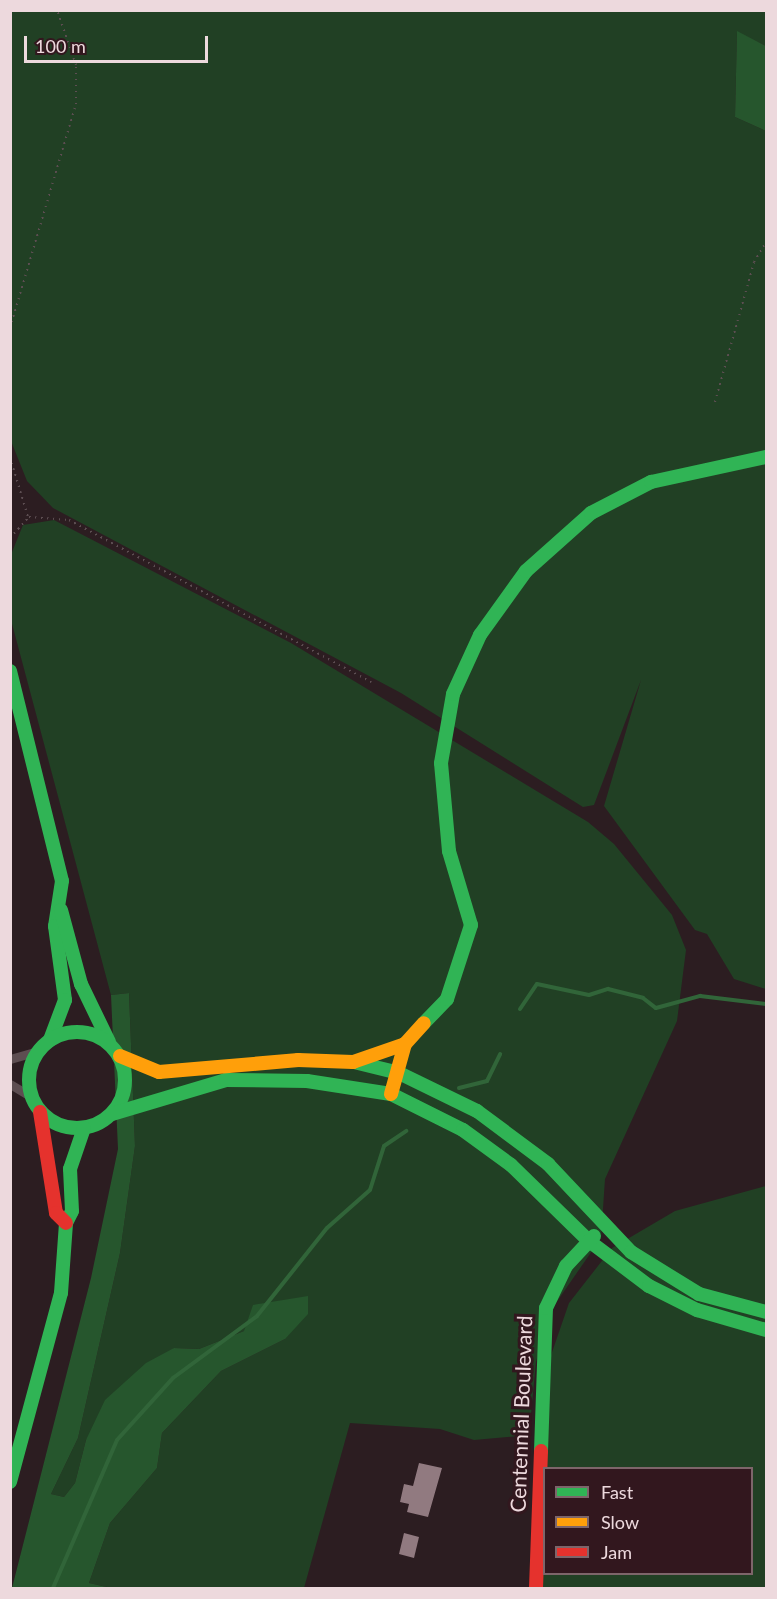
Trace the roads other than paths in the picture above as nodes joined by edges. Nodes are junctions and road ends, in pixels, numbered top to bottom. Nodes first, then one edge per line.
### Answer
1 (766, 457) edge
2 (10, 671) edge
3 (61, 910) junction
4 (50, 1040) junction
5 (110, 1044) junction
6 (405, 1044) junction
7 (38, 1051) junction
8 (120, 1056) junction
9 (10, 1059) edge
10 (353, 1062) junction
11 (226, 1073) junction
12 (399, 1073) junction
13 (10, 1084) edge
14 (391, 1094) junction
15 (32, 1097) junction
16 (40, 1112) junction
17 (112, 1114) junction
18 (84, 1128) junction
19 (66, 1222) junction
20 (604, 1225) junction
21 (589, 1241) junction
22 (766, 1312) edge
23 (766, 1330) edge
24 (10, 1482) edge
25 (536, 1588) edge

1 - 6 street
2 - 3 street
3 - 4 street
3 - 5 street
4 - 5 street
4 - 7 street
5 - 8 street
6 - 10 street
6 - 12 street
7 - 9 street
7 - 15 street
8 - 11 street
8 - 17 street
10 - 11 street
10 - 12 street
11 - 14 street
11 - 17 street
12 - 14 street
12 - 20 street
13 - 15 street
14 - 21 street
15 - 16 street
16 - 18 street
16 - 19 street
17 - 18 street
18 - 19 street
19 - 24 street
20 - 21 street, Centennial Boulevard
20 - 22 street
21 - 23 street
21 - 25 street, Centennial Boulevard

